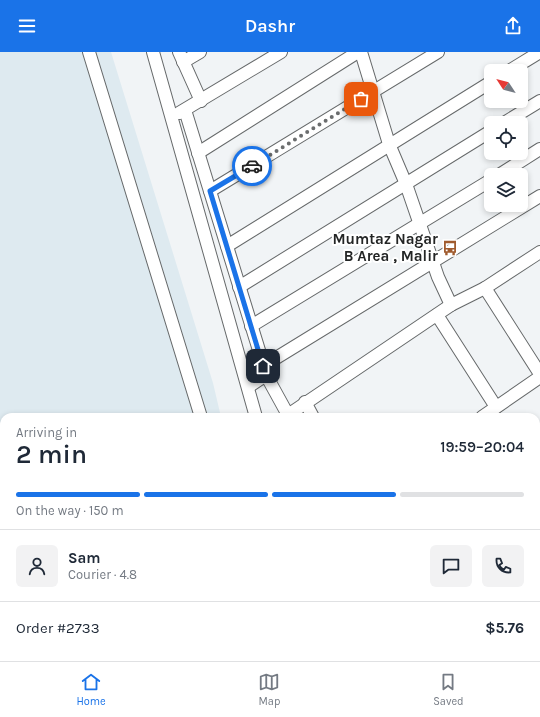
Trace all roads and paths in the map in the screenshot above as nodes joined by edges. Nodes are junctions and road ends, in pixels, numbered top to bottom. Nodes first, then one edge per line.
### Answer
1 (89, 52) edge
2 (153, 52) edge
3 (200, 52) edge
4 (281, 52) edge
5 (360, 52) edge
6 (438, 52) edge
7 (540, 52) edge
8 (181, 57) edge
9 (520, 64) edge
10 (484, 86) edge
11 (374, 91) junction
12 (540, 100) edge
13 (201, 101) junction
14 (185, 110) junction
15 (515, 116) edge
16 (172, 118) junction
17 (484, 135) edge
18 (389, 144) junction
19 (540, 150) edge
20 (198, 153) junction
21 (510, 168) edge
22 (406, 184) junction
23 (484, 184) edge
24 (210, 191) junction
25 (540, 196) edge
26 (420, 224) junction
27 (227, 246) junction
28 (540, 252) edge
29 (432, 262) junction
30 (239, 287) junction
31 (485, 288) junction
32 (451, 305) junction
33 (437, 315) junction
34 (251, 326) junction
35 (265, 370) junction
36 (540, 376) edge
37 (248, 387) junction
38 (305, 402) junction
39 (496, 407) junction
40 (200, 413) edge
41 (255, 413) edge
42 (287, 413) edge
43 (291, 413) edge
44 (311, 413) edge
45 (488, 413) edge

1 - 40 street
2 - 16 street
3 - 8 street
4 - 13 street
5 - 11 street
5 - 20 street
6 - 11 street
7 - 9 street
8 - 13 street
10 - 18 street
11 - 18 street
11 - 24 street
12 - 15 street
13 - 14 street
14 - 16 street
14 - 20 street
16 - 37 street
17 - 22 street
18 - 22 street
18 - 27 street
19 - 21 street
20 - 24 street
22 - 26 street
22 - 30 street
23 - 26 street
24 - 27 street
25 - 29 street
26 - 29 street
26 - 34 street
27 - 30 street
28 - 31 street
29 - 32 street
29 - 35 street
30 - 34 street
31 - 32 street
31 - 36 street
32 - 33 street
33 - 38 street
33 - 39 street
34 - 35 street
35 - 37 street
35 - 42 street
36 - 39 street
37 - 41 street
38 - 43 street
38 - 44 street
39 - 45 street

